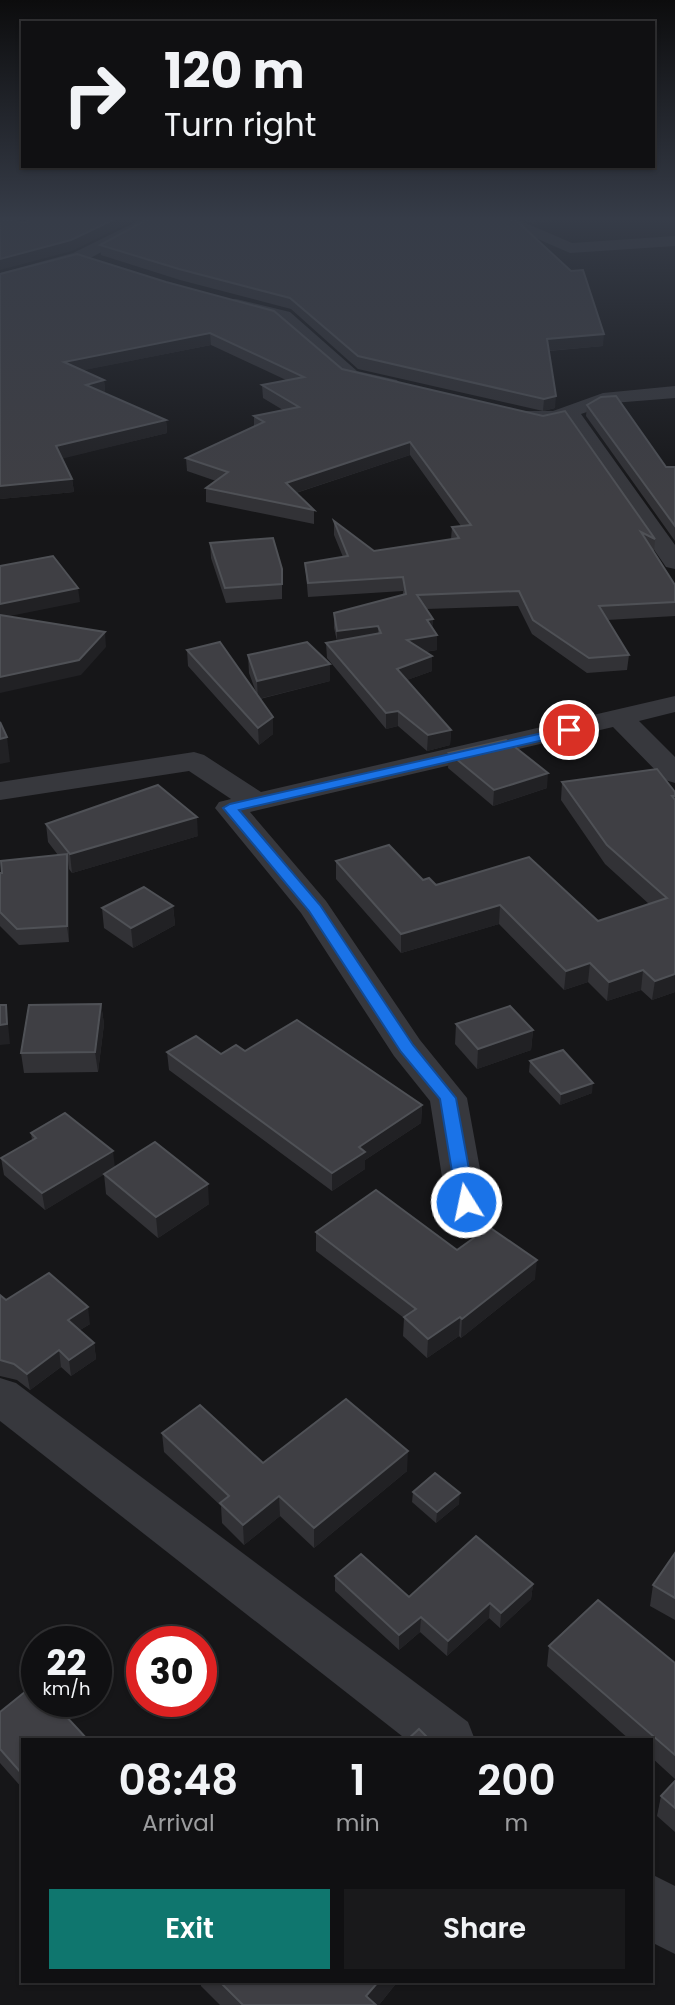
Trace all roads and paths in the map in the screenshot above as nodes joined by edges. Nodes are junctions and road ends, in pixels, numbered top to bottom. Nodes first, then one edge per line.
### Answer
1 (262, 311) edge
2 (415, 390) edge
3 (675, 392) edge
4 (504, 411) edge
5 (570, 413) junction
6 (675, 562) edge
7 (675, 704) edge
8 (621, 719) junction
9 (675, 774) edge
10 (0, 791) edge
11 (254, 802) junction
12 (466, 1202) dead end
13 (0, 1396) edge
14 (446, 1738) edge
15 (653, 1904) edge
16 (675, 1925) edge

1 - 2 street
3 - 5 street
4 - 5 street
5 - 6 street
7 - 8 street
8 - 9 street
8 - 11 street
10 - 11 street
11 - 12 street
13 - 14 street
15 - 16 street

